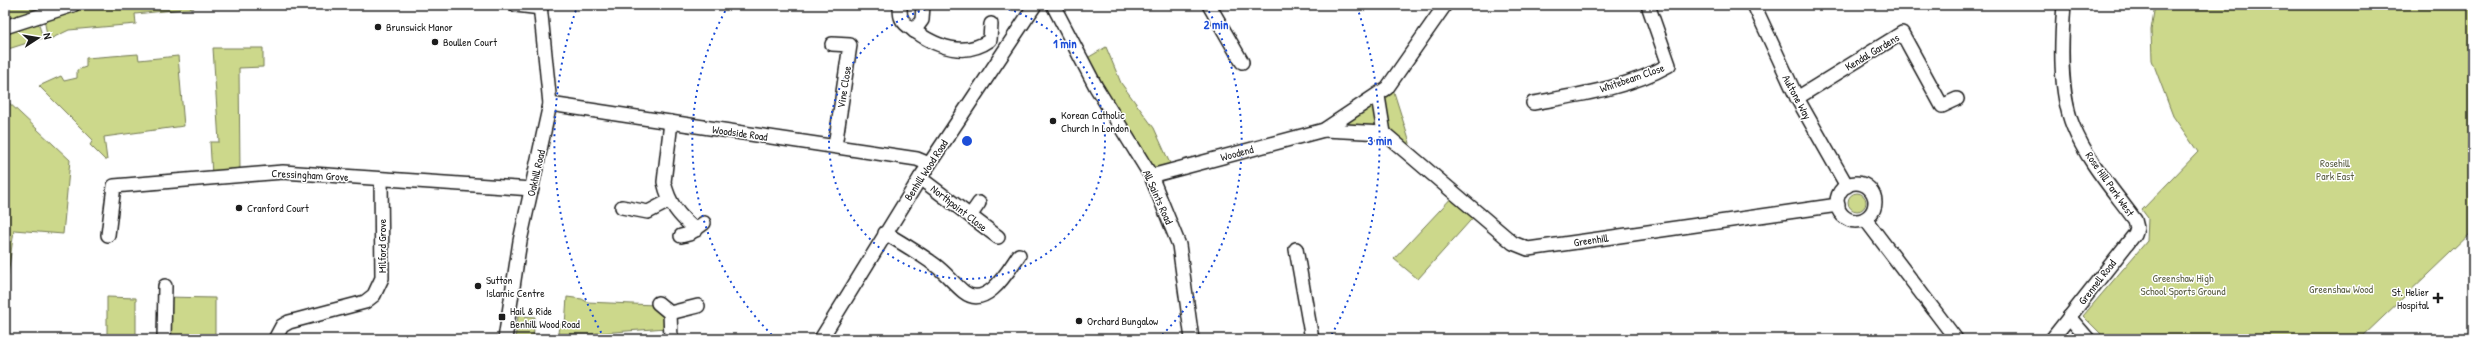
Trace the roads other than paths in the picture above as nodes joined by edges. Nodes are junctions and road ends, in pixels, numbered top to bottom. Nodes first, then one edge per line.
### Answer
1 (73, 5) edge
2 (516, 5) edge
3 (900, 5) edge
4 (923, 5) edge
5 (1035, 5) edge
6 (1053, 5) edge
7 (1209, 5) edge
8 (1445, 5) edge
9 (1648, 5) edge
10 (1754, 5) edge
11 (2064, 5) edge
12 (540, 7) edge
13 (991, 24) dead end
14 (5, 27) edge
15 (914, 31) junction
16 (990, 40) junction
17 (832, 44) dead end
18 (1005, 48) junction
19 (1242, 62) dead end
20 (1378, 96) junction
21 (1797, 98) junction
22 (1957, 99) dead end
23 (1533, 103) dead end
24 (550, 104) junction
25 (671, 122) junction
26 (1324, 130) junction
27 (1384, 133) junction
28 (835, 146) junction
29 (929, 164) junction
30 (1151, 176) junction
31 (920, 178) junction
32 (381, 179) junction
33 (1847, 186) junction
34 (532, 189) junction
35 (669, 201) junction
36 (979, 203) dead end
37 (1838, 205) junction
38 (622, 207) dead end
39 (970, 216) junction
40 (1865, 219) junction
41 (2136, 223) joint
42 (886, 233) junction
43 (108, 235) dead end
44 (681, 236) dead end
45 (998, 237) dead end
46 (1296, 249) dead end
47 (1019, 255) dead end
48 (165, 286) dead end
49 (658, 302) dead end
50 (698, 306) dead end
51 (670, 313) junction
52 (2069, 317) junction
53 (164, 339) edge
54 (275, 339) edge
55 (505, 339) edge
56 (671, 339) edge
57 (821, 339) edge
58 (1192, 339) edge
59 (1312, 339) edge
60 (1956, 339) edge
61 (2052, 339) edge
62 (2088, 339) edge

1 - 14 street
2 - 12 street
3 - 15 street
4 - 15 street
5 - 18 street, Benhill Wood Road
6 - 30 street, All Saints Road
7 - 19 street
8 - 20 street, Woodend
9 - 23 street, Whitebeam Close
10 - 21 street, Aultone Way
11 - 41 street, Rose Hill Park West
12 - 24 street, Oakhill Road
13 - 16 street
15 - 16 street
16 - 18 street
17 - 28 street, Vine Close
18 - 29 street, Benhill Wood Road
20 - 26 street, Woodend
20 - 27 street
21 - 22 street, Kendal Gardens
21 - 33 street, Aultone Way
24 - 25 street, Woodside Road
24 - 34 street, Oakhill Road
25 - 28 street, Woodside Road
25 - 35 street
26 - 27 street, Woodend
26 - 30 street, Woodend
27 - 37 street, Greenhill
28 - 29 street, Woodside Road
29 - 31 street, Benhill Wood Road
30 - 58 street, All Saints Road
31 - 39 street, Northpoint Close
31 - 42 street, Benhill Wood Road
32 - 34 street, Cressingham Grove
32 - 43 street, Cressingham Grove
32 - 54 street, Milford Grove
33 - 37 street
33 - 40 street
34 - 55 street, Oakhill Road
35 - 38 street
35 - 44 street
36 - 39 street
37 - 40 street
39 - 45 street, Northpoint Close
40 - 60 street
41 - 52 street, Grennell Road
42 - 47 street
42 - 57 street, Benhill Wood Road
46 - 59 street
48 - 53 street
49 - 51 street
50 - 51 street
51 - 56 street
52 - 61 street, Grennell Road
52 - 62 street

